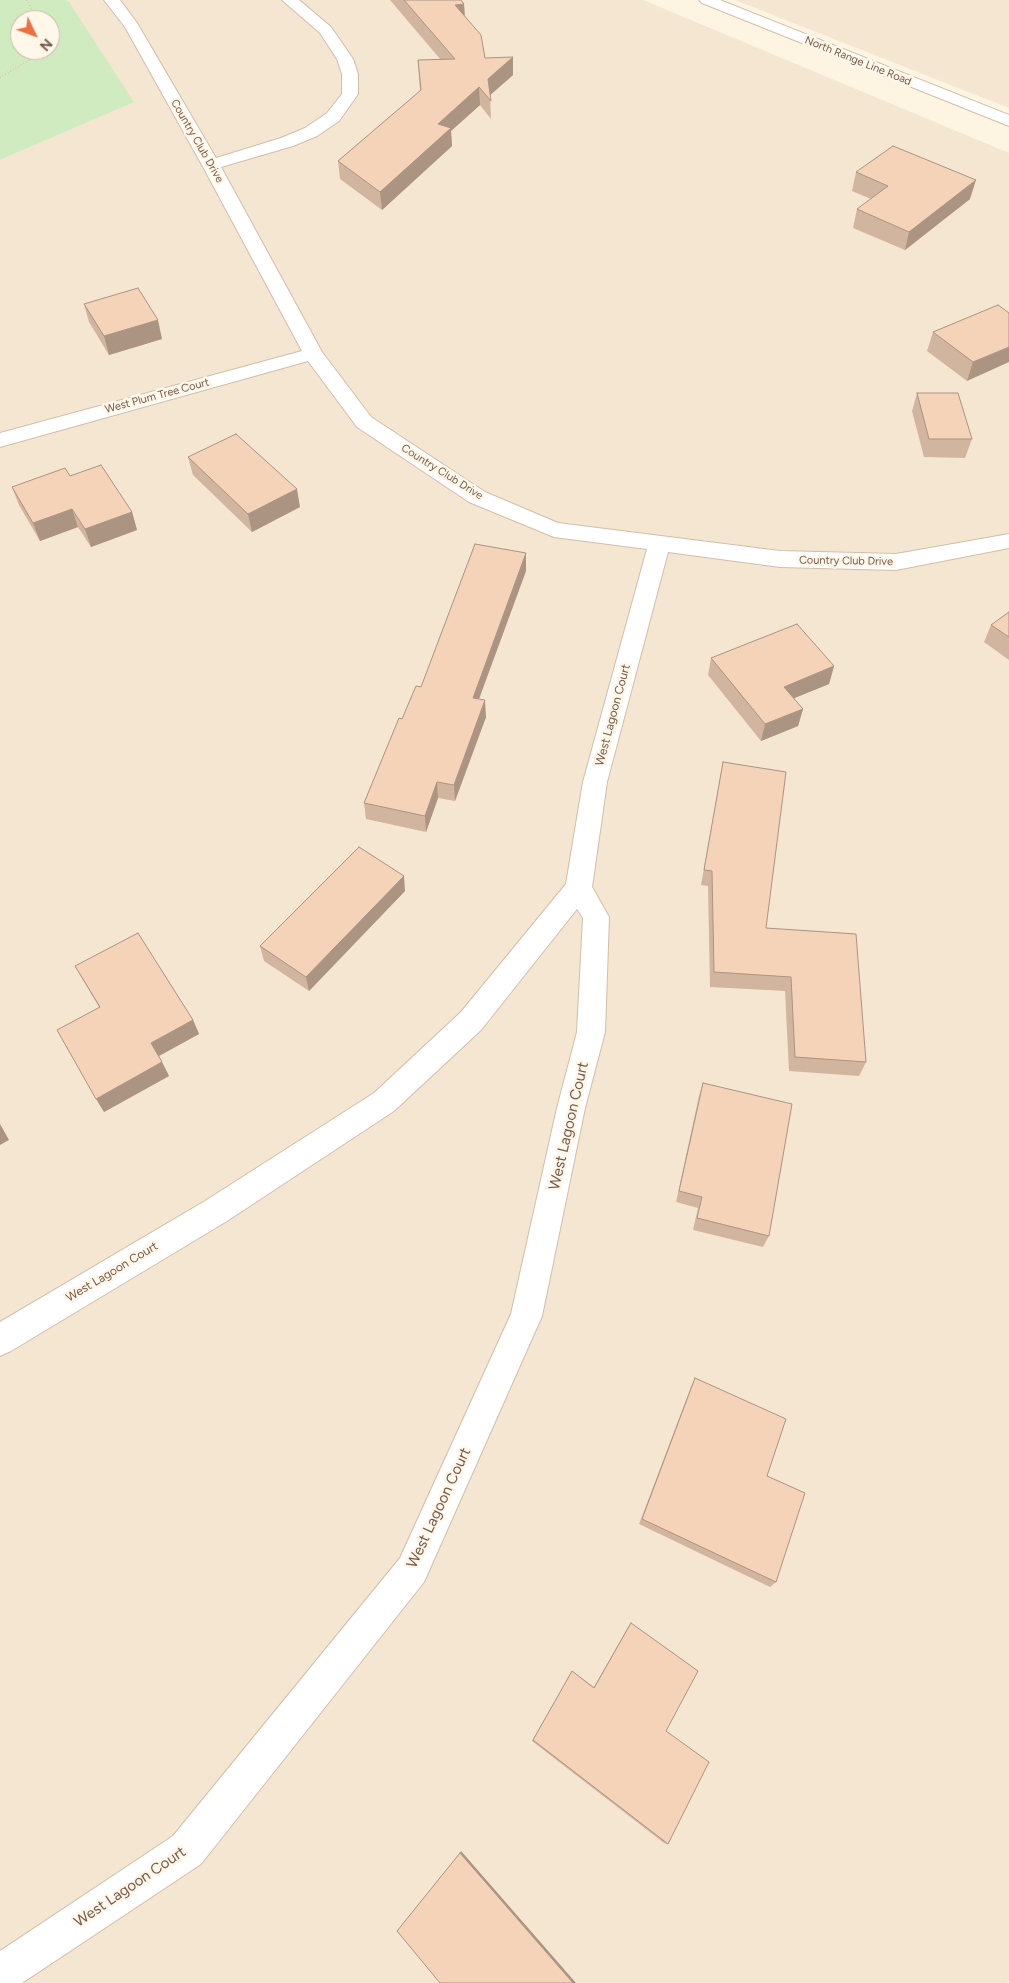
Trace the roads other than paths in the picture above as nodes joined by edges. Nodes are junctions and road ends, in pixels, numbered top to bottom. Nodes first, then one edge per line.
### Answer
1 (112, 0) edge
2 (290, 0) edge
3 (707, 0) edge
4 (1009, 121) edge
5 (211, 165) junction
6 (313, 354) junction
7 (0, 440) edge
8 (1009, 541) edge
9 (659, 544) junction
10 (579, 888) junction
11 (0, 1340) edge
12 (0, 1974) edge

1 - 5 street, Country Club Drive
2 - 5 street
3 - 4 street, North Range Line Road
5 - 6 street, Country Club Drive
6 - 7 street, West Plum Tree Court
6 - 9 street, Country Club Drive
8 - 9 street, Country Club Drive
9 - 10 street, West Lagoon Court
10 - 11 street, West Lagoon Court
10 - 12 street, West Lagoon Court

